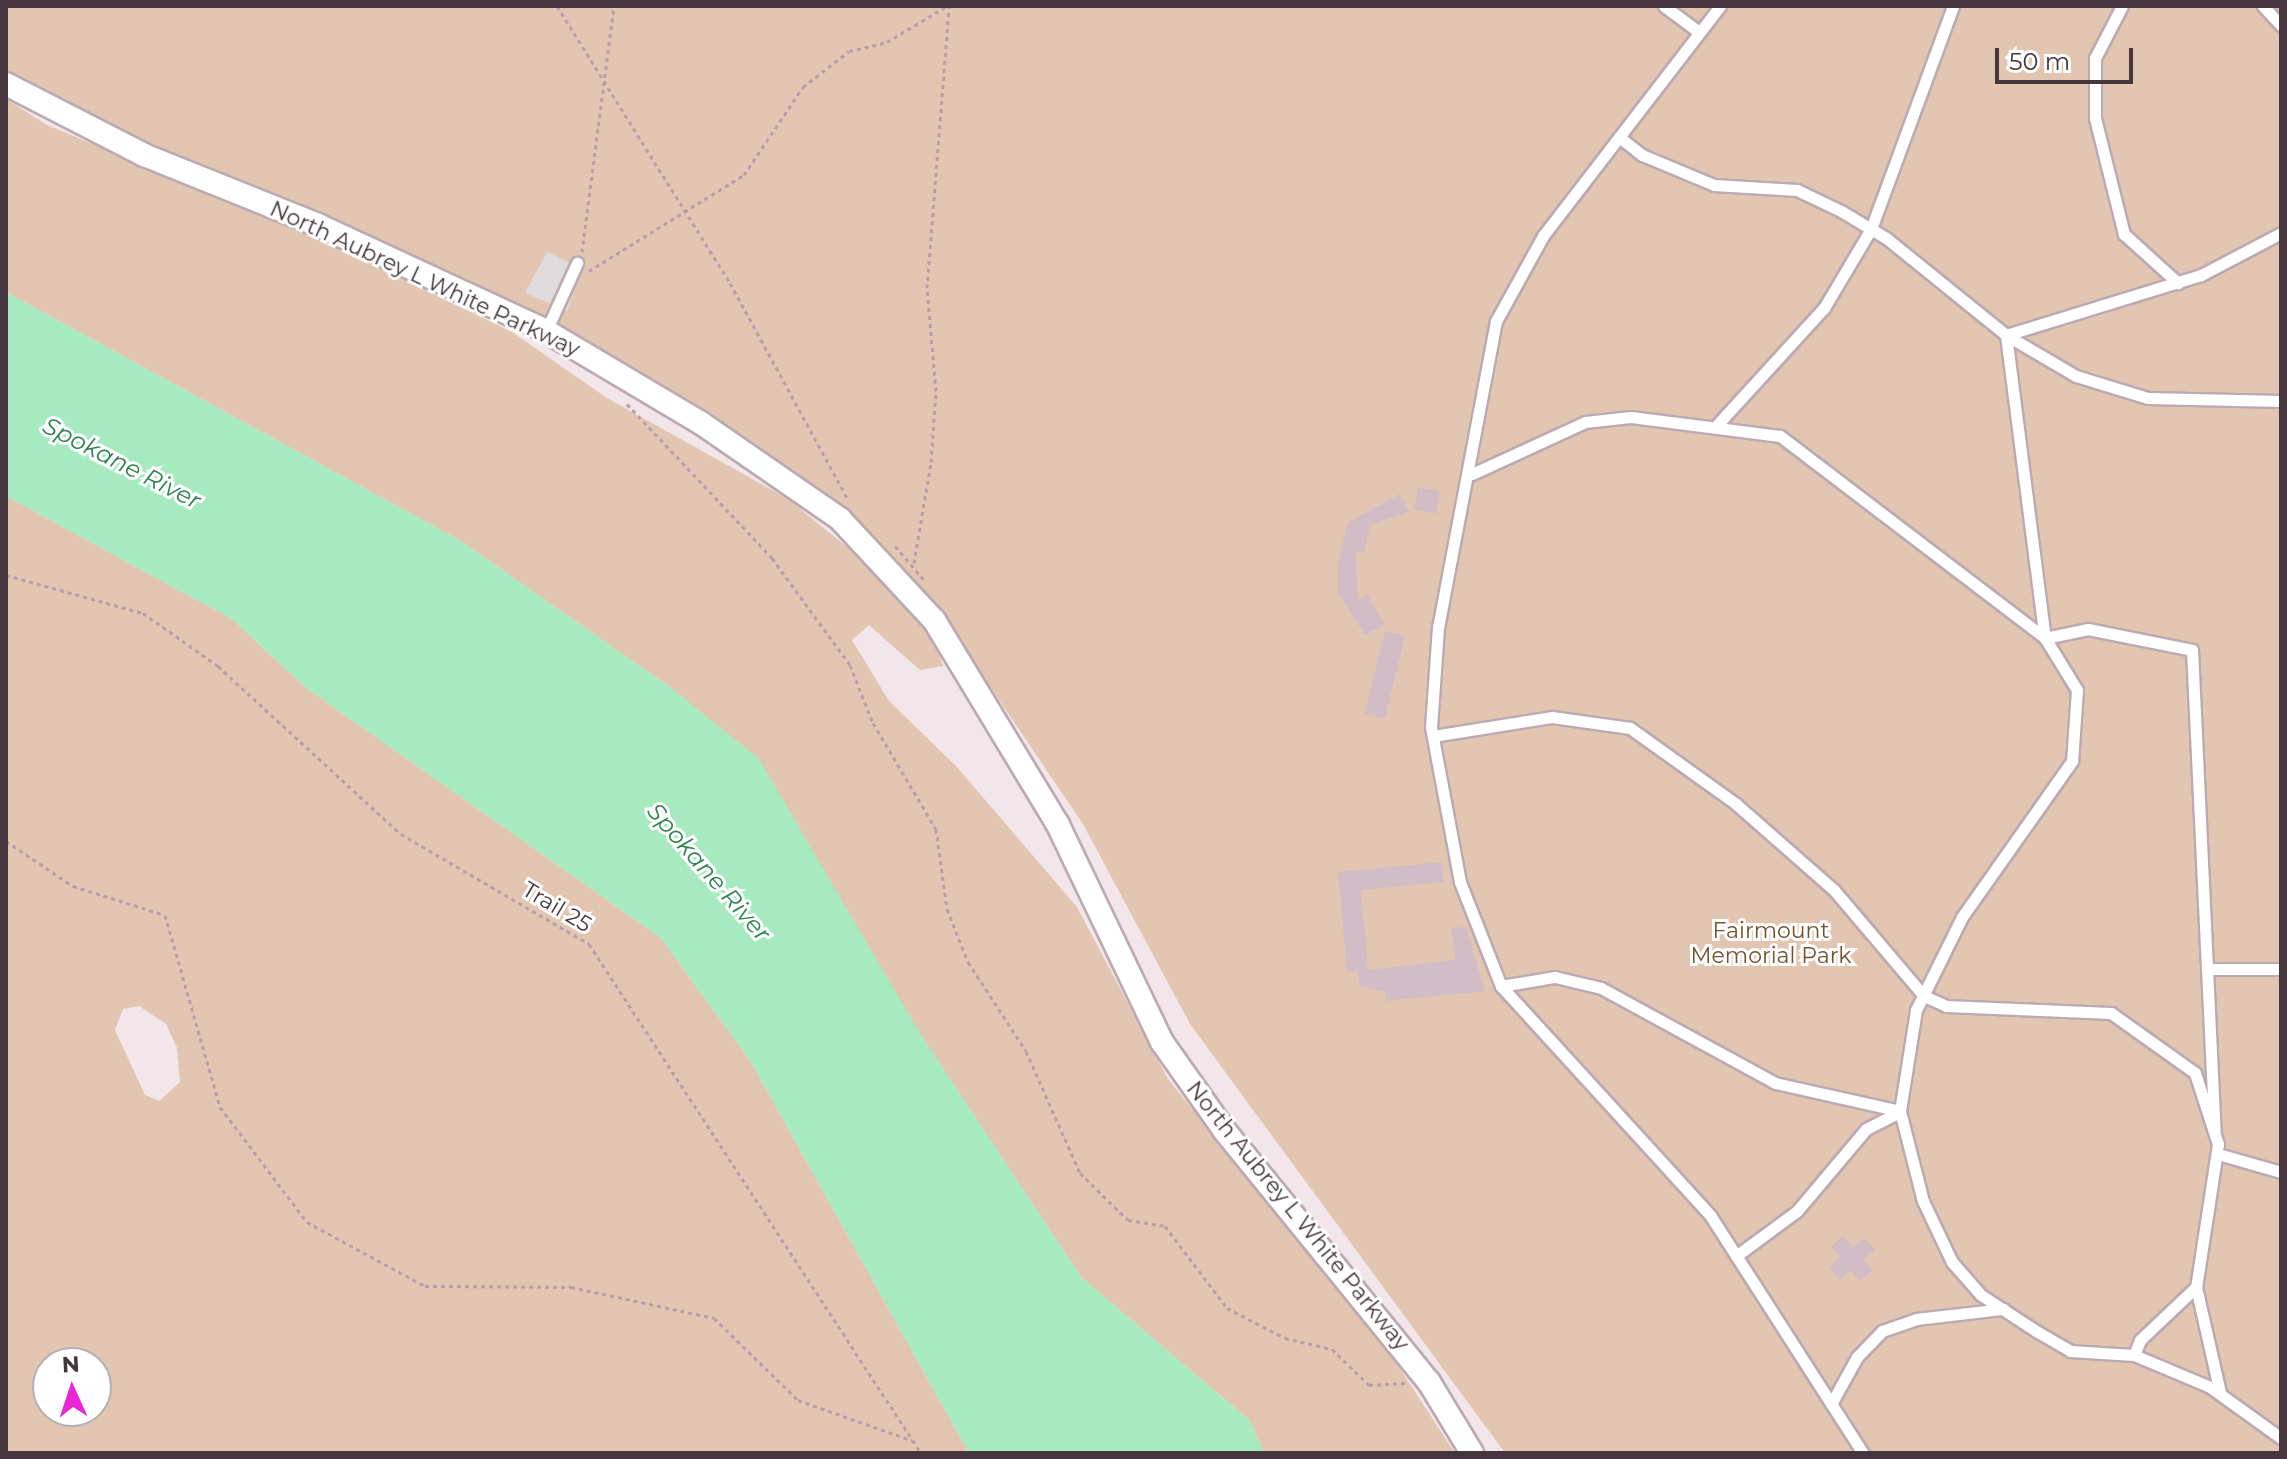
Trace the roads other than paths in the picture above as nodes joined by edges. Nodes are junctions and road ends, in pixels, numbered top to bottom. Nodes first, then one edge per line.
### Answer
1 (1664, 6) edge
2 (1720, 6) edge
3 (1953, 6) edge
4 (2122, 6) edge
5 (2263, 6) edge
6 (2281, 25) edge
7 (1699, 32) junction
8 (6, 84) edge
9 (1619, 137) junction
10 (1871, 229) junction
11 (2281, 233) edge
12 (577, 263) road end
13 (2178, 283) junction
14 (546, 331) junction
15 (2006, 335) junction
16 (2281, 401) edge
17 (1717, 425) junction
18 (1472, 474) junction
19 (2045, 638) junction
20 (1433, 736) junction
21 (2213, 969) junction
22 (2281, 969) edge
23 (1501, 986) junction
24 (1924, 996) junction
25 (1900, 1111) junction
26 (2215, 1131) junction
27 (2218, 1154) junction
28 (2281, 1172) edge
29 (1736, 1256) junction
30 (2196, 1287) junction
31 (2003, 1309) junction
32 (2134, 1355) junction
33 (2220, 1393) junction
34 (1831, 1404) junction
35 (2281, 1438) edge
36 (1472, 1453) edge
37 (1863, 1453) edge

1 - 7 lane
2 - 7 lane
3 - 10 lane
4 - 13 lane
5 - 6 lane
7 - 9 lane
8 - 14 street, North Aubrey L White Parkway
9 - 10 lane
9 - 18 lane
10 - 15 lane
10 - 17 lane
11 - 13 lane
12 - 14 lane
13 - 15 lane
14 - 36 street, North Aubrey L White Parkway
15 - 16 lane
15 - 19 lane
17 - 18 lane
17 - 19 lane
18 - 20 lane
19 - 21 lane
19 - 24 lane
20 - 23 lane
20 - 24 lane
21 - 22 lane
21 - 26 lane
23 - 25 lane
23 - 29 lane
24 - 25 lane
24 - 26 lane
25 - 29 lane
25 - 31 lane
26 - 27 lane
27 - 28 lane
27 - 30 lane
29 - 34 lane
30 - 32 lane
30 - 33 lane
31 - 32 lane
31 - 34 lane
32 - 33 lane
33 - 35 lane
34 - 37 lane

